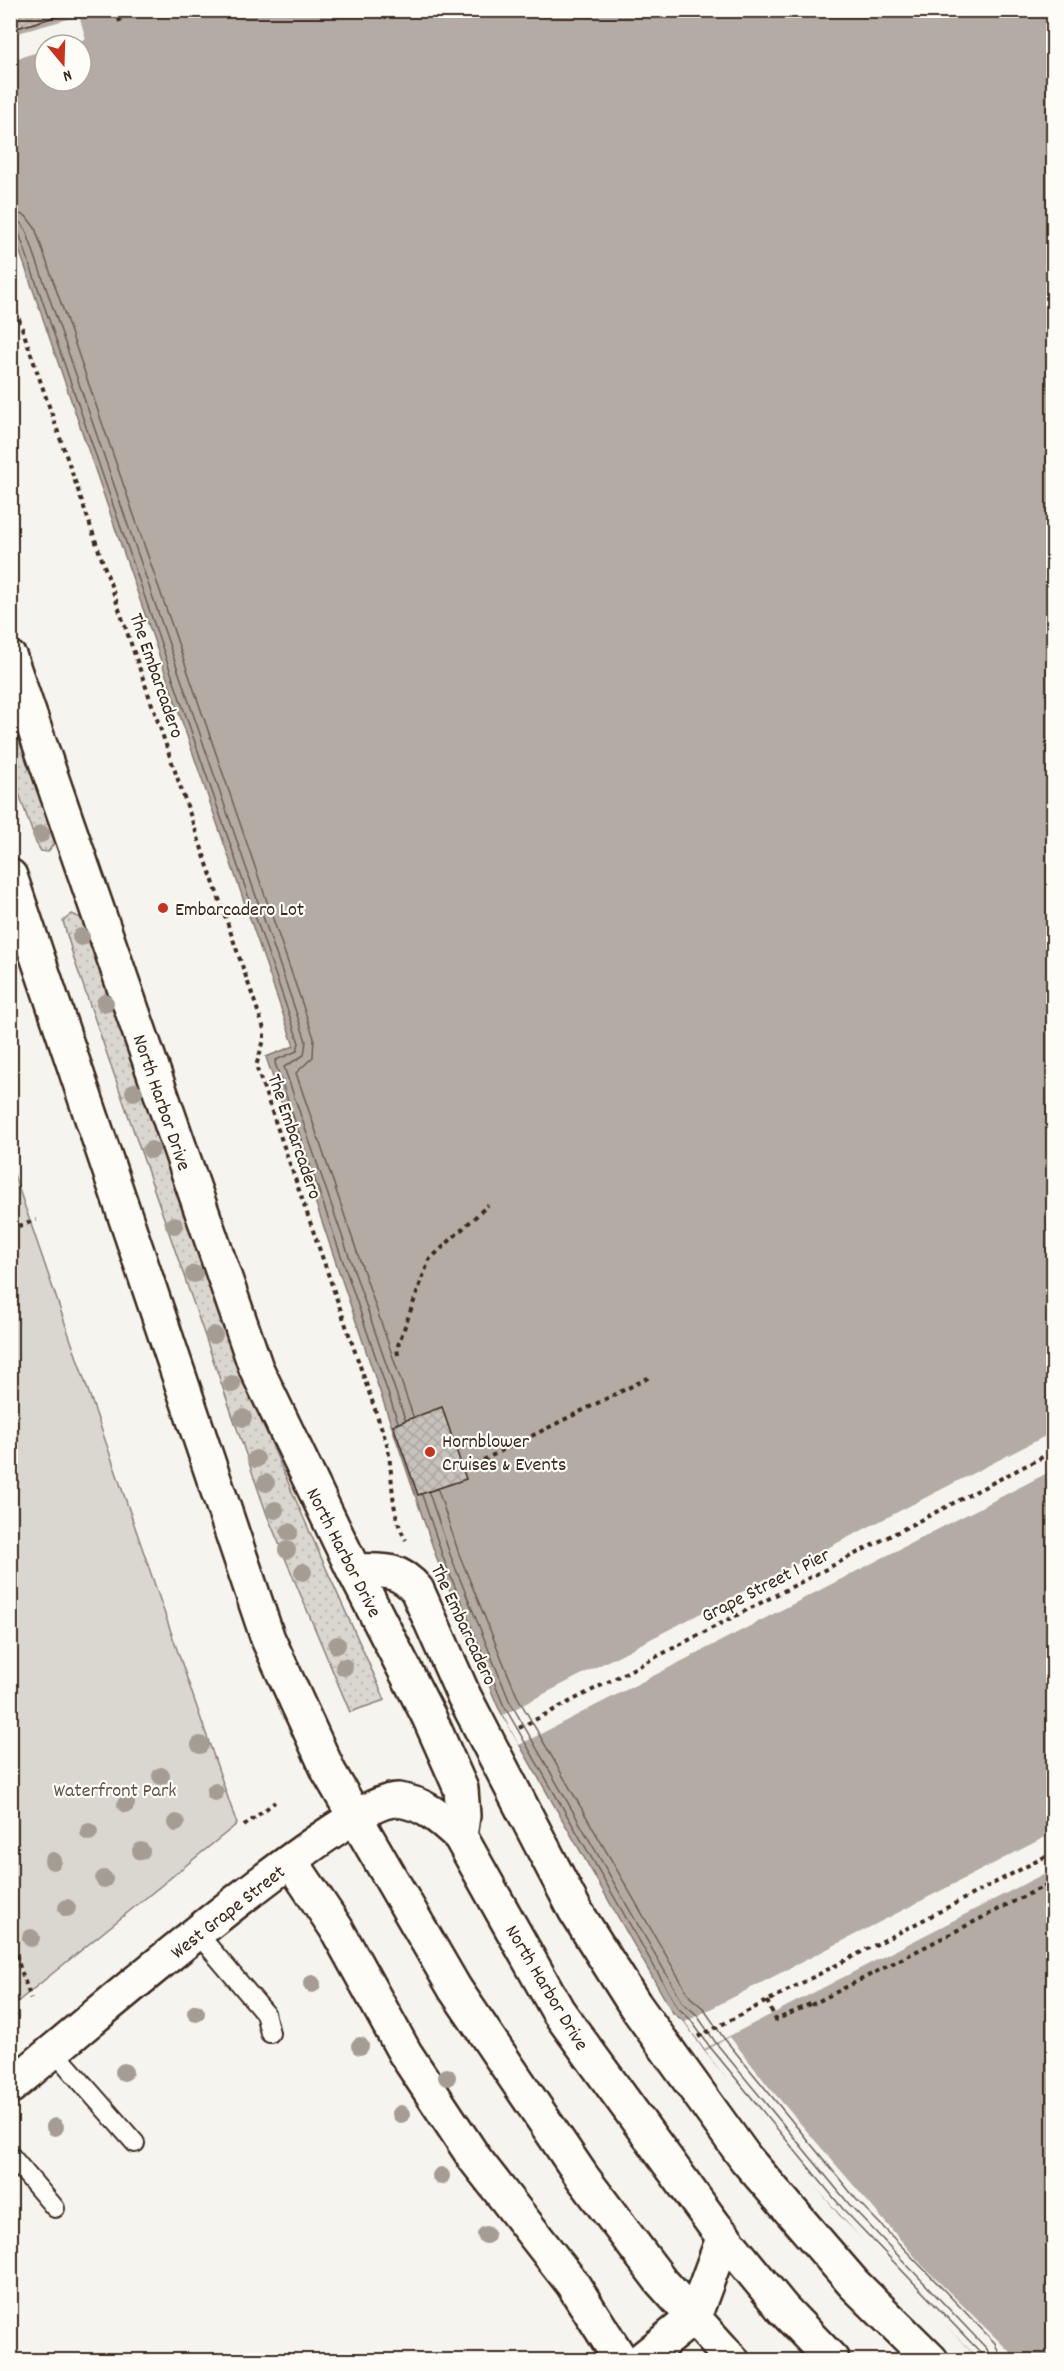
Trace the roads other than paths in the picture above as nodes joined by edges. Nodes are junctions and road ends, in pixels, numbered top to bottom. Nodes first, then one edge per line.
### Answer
1 (10, 658) edge
2 (10, 876) edge
3 (354, 1571) junction
4 (355, 1817) junction
5 (460, 1836) junction
6 (291, 1861) junction
7 (197, 1933) junction
8 (270, 2033) dead end
9 (54, 2051) junction
10 (10, 2087) edge
11 (135, 2143) dead end
12 (10, 2155) edge
13 (55, 2208) dead end
14 (724, 2236) junction
15 (694, 2317) junction
16 (621, 2361) edge
17 (641, 2361) edge
18 (732, 2361) edge
19 (832, 2361) edge
20 (931, 2361) edge

1 - 3 main road, North Harbor Drive
2 - 4 main road
3 - 5 main road, North Harbor Drive
3 - 20 main road
4 - 5 main road, West Grape Street
4 - 6 main road, West Grape Street
4 - 15 main road
5 - 14 main road, North Harbor Drive
6 - 7 main road, West Grape Street
6 - 16 main road
7 - 8 lane
7 - 9 main road, West Grape Street
9 - 10 main road, West Grape Street
9 - 11 lane
12 - 13 lane
14 - 15 main road
14 - 19 main road, North Harbor Drive
15 - 17 main road
15 - 18 main road

